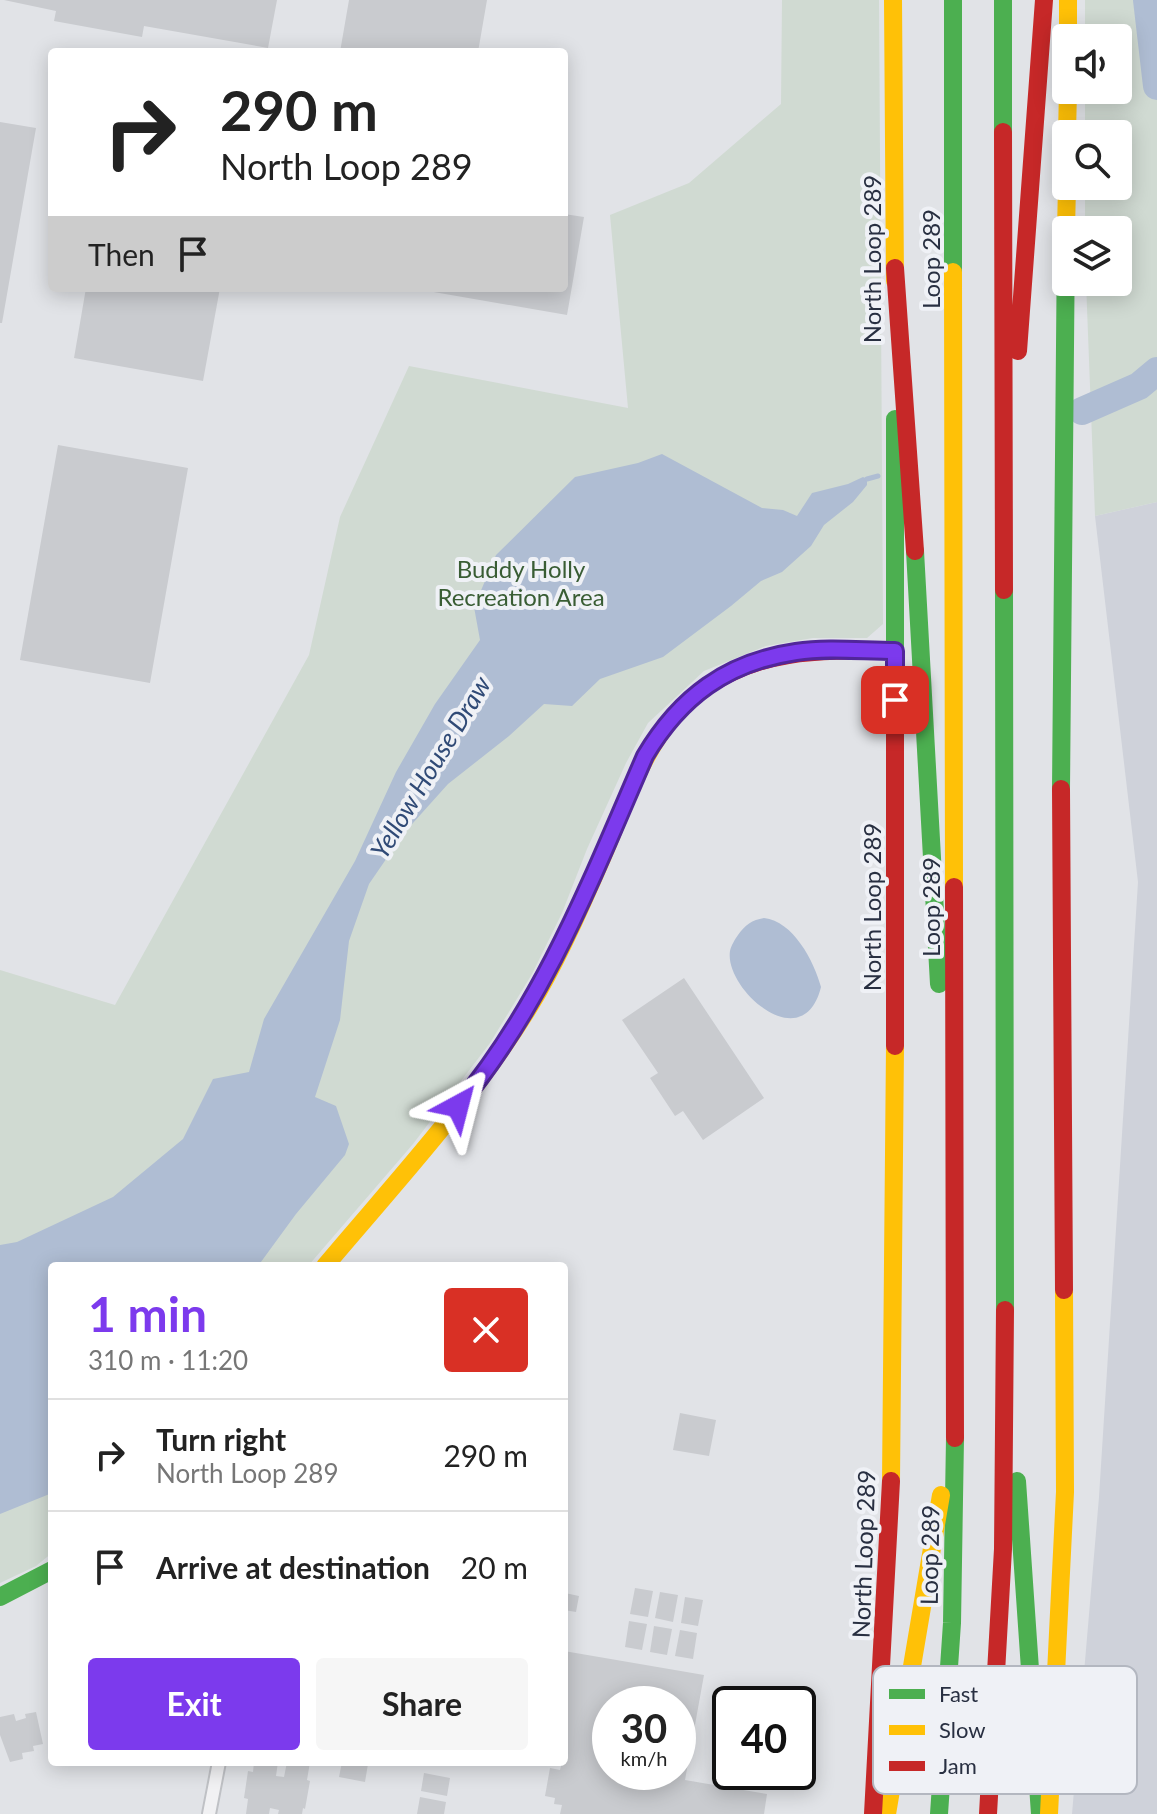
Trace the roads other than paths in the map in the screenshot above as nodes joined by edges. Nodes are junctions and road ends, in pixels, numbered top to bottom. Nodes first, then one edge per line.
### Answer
1 (893, 0) edge
2 (953, 0) edge
3 (1003, 0) edge
4 (1044, 0) edge
5 (1068, 0) edge
6 (1068, 24) edge
7 (895, 268) junction
8 (1065, 296) edge
9 (1004, 461) junction
10 (895, 651) junction
11 (955, 1119) junction
12 (1005, 1242) junction
13 (328, 1262) edge
14 (955, 1374) junction
15 (48, 1572) edge
16 (0, 1597) edge
17 (882, 1666) edge
18 (913, 1666) edge
19 (949, 1666) edge
20 (996, 1666) edge
21 (1030, 1666) edge
22 (1056, 1666) edge
23 (218, 1766) edge
24 (874, 1794) edge
25 (890, 1794) edge
26 (940, 1794) edge
27 (989, 1794) edge
28 (1039, 1794) edge
29 (1050, 1794) edge
30 (209, 1814) edge
31 (873, 1814) edge
32 (887, 1814) edge
33 (939, 1814) edge
34 (988, 1814) edge
35 (1040, 1814) edge
36 (1049, 1814) edge

1 - 7 main road, North Loop 289
2 - 11 main road, Loop 289
3 - 9 main road
4 - 9 main road
5 - 6 main road
7 - 10 main road, North Loop 289
7 - 11 main road
8 - 22 main road
9 - 12 main road
10 - 13 main road
10 - 17 main road, North Loop 289
11 - 14 main road, Loop 289
12 - 20 main road
12 - 21 main road
14 - 18 main road
14 - 19 main road, Loop 289
15 - 16 main road
23 - 30 street
24 - 31 main road, North Loop 289
25 - 32 main road
26 - 33 main road, Loop 289
27 - 34 main road
28 - 35 main road
29 - 36 main road

